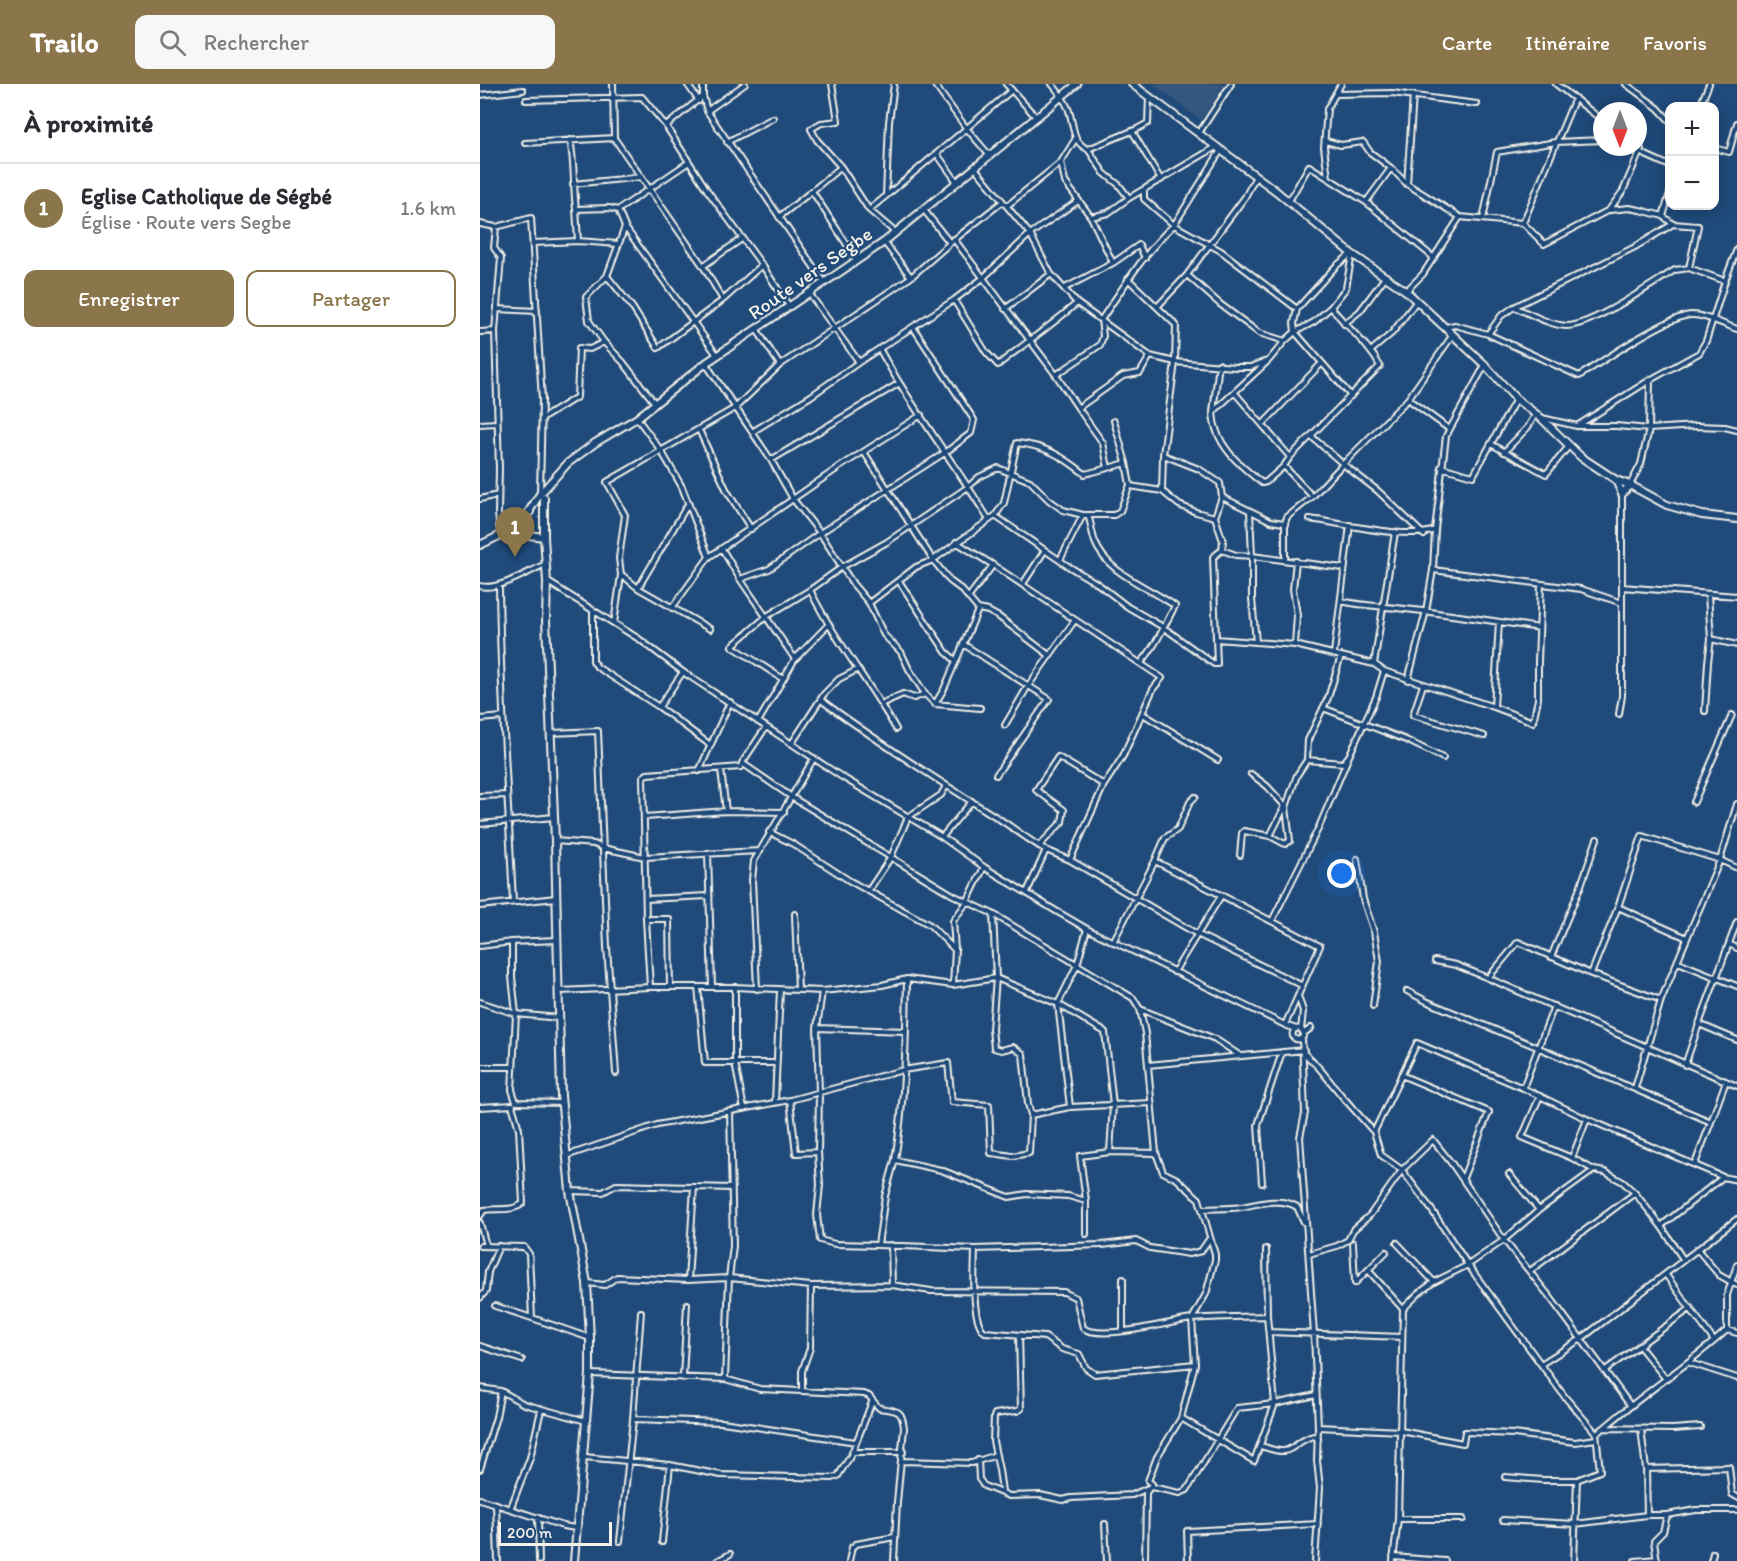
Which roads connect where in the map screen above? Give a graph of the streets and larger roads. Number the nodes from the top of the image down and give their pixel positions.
1 (613, 84) edge
2 (687, 84) edge
3 (702, 84) edge
4 (745, 84) edge
5 (832, 84) edge
6 (894, 84) edge
7 (1006, 84) edge
8 (1052, 84) edge
9 (1077, 84) edge
10 (1132, 84) edge
11 (1231, 84) edge
12 (1341, 84) edge
13 (1556, 84) edge
14 (1626, 84) edge
15 (1709, 84) edge
16 (938, 85) edge
17 (523, 90) dead end
18 (1012, 90) junction
19 (1335, 94) junction
20 (480, 95) edge
21 (1413, 95) junction
22 (703, 96) junction
23 (1062, 96) junction
24 (1149, 97) junction
25 (614, 98) junction
26 (1575, 98) junction
27 (526, 100) dead end
28 (699, 101) junction
29 (1702, 102) edge
30 (1477, 104) dead end
31 (707, 111) junction
32 (1593, 113) edge
33 (1665, 116) edge
34 (773, 118) dead end
35 (1037, 118) junction
36 (1737, 123) edge
37 (666, 126) junction
38 (967, 129) junction
39 (1132, 131) junction
40 (1199, 133) junction
41 (614, 138) junction
42 (1076, 138) junction
43 (570, 140) junction
44 (1593, 140) edge
45 (1325, 141) junction
46 (727, 142) junction
47 (1556, 142) junction
48 (525, 143) dead end
49 (1088, 149) junction
50 (1218, 149) junction
51 (1719, 149) edge
52 (937, 154) junction
53 (990, 156) junction
54 (1638, 156) edge
55 (1646, 156) edge
56 (689, 162) junction
57 (1061, 162) junction
58 (1665, 164) edge
59 (841, 167) junction
60 (975, 168) junction
61 (1391, 168) junction
62 (642, 177) junction
63 (1255, 178) junction
64 (1328, 178) junction
65 (1161, 180) junction
66 (957, 182) junction
67 (1407, 183) junction
68 (573, 184) junction
69 (649, 188) junction
70 (812, 191) junction
71 (1144, 191) junction
72 (886, 196) junction
73 (1129, 198) junction
74 (1078, 201) junction
75 (1289, 201) junction
76 (1002, 202) junction
77 (1366, 202) junction
78 (1008, 205) junction
79 (576, 208) junction
80 (1665, 209) edge
81 (618, 210) junction
82 (870, 210) junction
83 (924, 210) junction
84 (1609, 210) junction
85 (1663, 216) junction
86 (779, 217) junction
87 (1090, 217) junction
88 (1460, 217) junction
89 (1483, 219) junction
90 (1523, 223) junction
91 (480, 224) edge
92 (1673, 224) junction
93 (1174, 225) junction
94 (496, 227) junction
95 (625, 227) junction
96 (895, 232) junction
97 (1030, 234) junction
98 (743, 238) junction
99 (954, 239) junction
100 (578, 241) junction
101 (884, 242) junction
102 (533, 243) junction
103 (950, 243) junction
104 (618, 244) junction
105 (1209, 245) junction
106 (1737, 249) edge
107 (1352, 254) junction
108 (1145, 258) junction
109 (1434, 258) junction
110 (857, 260) junction
111 (1113, 263) junction
112 (762, 265) junction
113 (703, 266) junction
114 (1689, 268) junction
115 (1051, 274) junction
116 (1187, 275) junction
117 (608, 276) junction
118 (1386, 276) junction
119 (911, 277) junction
120 (982, 278) junction
121 (1128, 279) junction
122 (1725, 281) junction
123 (824, 282) junction
124 (1065, 288) junction
125 (1406, 291) junction
126 (809, 293) junction
127 (723, 300) junction
128 (954, 300) junction
129 (1416, 302) junction
130 (1077, 303) junction
131 (789, 306) junction
132 (1157, 307) junction
133 (1332, 307) junction
134 (1514, 307) junction
135 (497, 309) junction
136 (1005, 309) junction
137 (1297, 309) junction
138 (537, 311) junction
139 (1101, 320) junction
140 (1713, 321) junction
141 (693, 323) junction
142 (1344, 324) junction
143 (913, 327) junction
144 (1443, 327) junction
145 (835, 328) junction
146 (1737, 329) edge
147 (757, 330) junction
148 (495, 331) junction
149 (480, 332) edge
150 (1295, 332) junction
151 (1488, 334) junction
152 (1452, 336) junction
153 (1029, 340) junction
154 (1285, 341) junction
155 (604, 342) junction
156 (880, 350) junction
157 (1372, 350) junction
158 (718, 356) junction
159 (1150, 356) junction
160 (1269, 360) junction
161 (859, 362) junction
162 (1175, 362) junction
163 (706, 363) junction
164 (1322, 363) junction
165 (1219, 364) junction
166 (780, 365) junction
167 (1485, 365) junction
168 (1056, 375) junction
169 (1650, 380) junction
170 (898, 384) junction
171 (1235, 393) junction
172 (1351, 396) junction
173 (1408, 399) junction
174 (1516, 399) junction
175 (654, 402) junction
176 (735, 408) junction
177 (1078, 408) junction
178 (1213, 412) junction
179 (921, 415) junction
180 (1538, 416) junction
181 (543, 418) junction
182 (637, 418) junction
183 (1114, 421) dead end
184 (496, 423) junction
185 (480, 424) edge
186 (1263, 424) junction
187 (1577, 426) junction
188 (1449, 429) junction
189 (1649, 429) junction
190 (699, 430) junction
191 (1737, 430) edge
192 (752, 432) junction
193 (1312, 436) junction
194 (1491, 444) junction
195 (1569, 446) junction
196 (662, 452) junction
197 (864, 452) junction
198 (946, 452) junction
199 (1504, 452) junction
200 (1163, 455) junction
201 (1290, 457) junction
202 (771, 460) junction
203 (1126, 463) junction
204 (1343, 464) junction
205 (1284, 466) junction
206 (1441, 467) junction
207 (1108, 468) junction
208 (1010, 473) junction
209 (1616, 480) junction
210 (1630, 485) junction
211 (1130, 486) junction
212 (968, 487) junction
213 (888, 489) junction
214 (1162, 491) junction
215 (1622, 494) junction
216 (498, 495) junction
217 (542, 496) junction
218 (1312, 496) junction
219 (1222, 497) junction
220 (480, 499) edge
221 (794, 499) junction
222 (688, 504) junction
223 (1250, 511) junction
224 (1088, 514) junction
225 (1083, 515) junction
226 (995, 516) junction
227 (1215, 518) junction
228 (1310, 519) dead end
229 (1737, 519) edge
230 (989, 520) junction
231 (1285, 523) junction
232 (1350, 525) junction
233 (911, 526) junction
234 (751, 529) junction
235 (1435, 531) junction
236 (1395, 532) junction
237 (503, 533) junction
238 (820, 533) junction
239 (1424, 534) junction
240 (544, 537) junction
241 (956, 542) junction
242 (480, 545) edge
243 (723, 549) junction
244 (1045, 550) junction
245 (1222, 550) junction
246 (1252, 556) junction
247 (709, 557) junction
248 (933, 560) junction
249 (1060, 560) junction
250 (1285, 560) junction
251 (1296, 561) junction
252 (546, 564) junction
253 (993, 565) junction
254 (843, 567) junction
255 (1343, 568) junction
256 (1433, 570) junction
257 (621, 575) junction
258 (740, 579) junction
259 (899, 581) junction
260 (547, 582) junction
261 (1023, 584) junction
262 (500, 585) junction
263 (1541, 585) junction
264 (480, 586) edge
265 (1622, 587) junction
266 (638, 588) junction
267 (810, 590) junction
268 (1708, 595) junction
269 (1737, 596) edge
270 (968, 598) junction
271 (1341, 602) junction
272 (869, 603) junction
273 (1622, 603) junction
274 (1383, 606) junction
275 (672, 608) junction
276 (978, 609) junction
277 (592, 611) junction
278 (1425, 611) junction
279 (767, 616) junction
280 (1075, 620) junction
281 (1499, 622) junction
282 (614, 623) junction
283 (828, 625) junction
284 (1163, 627) junction
285 (1539, 628) junction
286 (710, 629) dead end
287 (1216, 639) junction
288 (1712, 639) junction
289 (1256, 642) junction
290 (963, 644) junction
291 (1295, 645) junction
292 (1737, 645) edge
293 (1334, 653) junction
294 (1049, 655) junction
295 (1341, 656) junction
296 (795, 659) junction
297 (955, 660) junction
298 (1140, 663) junction
299 (1374, 664) junction
300 (857, 670) junction
301 (1384, 671) junction
302 (683, 672) junction
303 (783, 679) junction
304 (1408, 680) junction
305 (1423, 685) junction
306 (1028, 686) junction
307 (925, 694) junction
308 (821, 700) junction
309 (730, 702) junction
310 (881, 704) junction
311 (935, 704) junction
312 (1494, 706) junction
313 (659, 707) junction
314 (980, 708) dead end
315 (1323, 708) junction
316 (1705, 711) dead end
317 (1143, 714) junction
318 (1619, 714) dead end
319 (1732, 715) dead end
320 (503, 717) junction
321 (480, 719) edge
322 (758, 722) junction
323 (1363, 724) junction
324 (1005, 725) dead end
325 (766, 727) junction
326 (896, 729) dead end
327 (550, 733) junction
328 (1484, 736) dead end
329 (792, 743) junction
330 (710, 744) junction
331 (1349, 756) junction
332 (814, 758) junction
333 (1443, 758) dead end
334 (1218, 760) dead end
335 (1307, 760) junction
336 (742, 763) junction
337 (721, 770) junction
338 (699, 771) junction
339 (1251, 774) dead end
340 (996, 776) dead end
341 (1104, 784) junction
342 (946, 786) junction
343 (507, 795) junction
344 (480, 796) edge
345 (1195, 797) dead end
346 (793, 798) junction
347 (972, 801) junction
348 (1694, 802) dead end
349 (1737, 804) edge
350 (1286, 807) junction
351 (726, 811) junction
352 (784, 812) junction
353 (554, 817) junction
354 (645, 817) junction
355 (908, 817) junction
356 (509, 822) junction
357 (480, 824) edge
358 (769, 832) junction
359 (1270, 836) junction
360 (942, 837) junction
361 (1597, 839) dead end
362 (555, 841) junction
363 (1039, 846) junction
364 (603, 848) junction
365 (1046, 850) junction
366 (759, 851) junction
367 (708, 853) junction
368 (1240, 855) dead end
369 (645, 857) junction
370 (891, 857) junction
371 (1357, 859) dead end
372 (1070, 860) junction
373 (1720, 860) junction
374 (1155, 861) junction
375 (984, 867) junction
376 (1737, 868) edge
377 (869, 890) junction
378 (1027, 892) junction
379 (708, 896) junction
380 (1221, 896) junction
381 (1137, 897) junction
382 (556, 898) junction
383 (646, 898) junction
384 (513, 902) junction
385 (967, 902) junction
386 (480, 906) edge
387 (1618, 907) junction
388 (795, 914) dead end
389 (993, 914) junction
390 (646, 919) junction
391 (1272, 921) junction
392 (1737, 922) edge
393 (1087, 929) junction
394 (1197, 934) junction
395 (1687, 938) junction
396 (558, 940) junction
397 (512, 942) junction
398 (1113, 942) junction
399 (1729, 944) junction
400 (480, 946) edge
401 (1737, 948) edge
402 (955, 950) junction
403 (1551, 957) junction
404 (1436, 962) dead end
405 (1678, 962) junction
406 (1077, 965) junction
407 (1174, 972) junction
408 (1591, 974) junction
409 (996, 978) junction
410 (1488, 978) junction
411 (1716, 978) junction
412 (907, 979) junction
413 (953, 985) junction
414 (1301, 985) junction
415 (1737, 986) edge
416 (650, 987) junction
417 (670, 987) junction
418 (698, 987) junction
419 (712, 987) junction
420 (735, 987) junction
421 (757, 988) junction
422 (611, 989) junction
423 (780, 990) junction
424 (798, 990) junction
425 (559, 991) junction
426 (822, 991) junction
427 (1407, 991) dead end
428 (1298, 995) junction
429 (1661, 1000) junction
430 (480, 1002) edge
431 (1058, 1005) junction
432 (1373, 1006) dead end
433 (1554, 1006) junction
434 (1140, 1009) junction
435 (516, 1014) junction
436 (559, 1017) junction
437 (1699, 1024) junction
438 (1285, 1025) junction
439 (1311, 1028) dead end
440 (817, 1029) junction
441 (906, 1031) junction
442 (1292, 1034) junction
443 (1300, 1034) junction
444 (1737, 1040) edge
445 (1537, 1047) junction
446 (1647, 1047) junction
447 (1304, 1050) junction
448 (1282, 1052) junction
449 (1239, 1055) junction
450 (735, 1063) junction
451 (776, 1063) junction
452 (1148, 1065) junction
453 (1685, 1065) junction
454 (480, 1067) edge
455 (513, 1067) junction
456 (903, 1070) junction
457 (616, 1073) dead end
458 (1401, 1076) junction
459 (1726, 1081) junction
460 (1737, 1086) edge
461 (1523, 1088) junction
462 (1635, 1088) junction
463 (819, 1093) junction
464 (1540, 1096) junction
465 (790, 1100) junction
466 (775, 1101) junction
467 (562, 1103) junction
468 (1151, 1103) junction
469 (514, 1104) junction
470 (1113, 1106) junction
471 (480, 1107) edge
472 (1070, 1107) junction
473 (744, 1108) junction
474 (730, 1111) junction
475 (1031, 1115) junction
476 (1587, 1119) junction
477 (1711, 1122) junction
478 (1374, 1132) junction
479 (818, 1152) junction
480 (1110, 1152) junction
481 (1156, 1153) junction
482 (566, 1156) junction
483 (1572, 1158) junction
484 (895, 1160) junction
485 (1695, 1164) junction
486 (1402, 1170) junction
487 (1594, 1170) junction
488 (1509, 1174) dead end
489 (1723, 1176) junction
490 (1736, 1178) edge
491 (1462, 1179) junction
492 (1262, 1182) dead end
493 (694, 1187) junction
494 (732, 1188) junction
495 (570, 1191) junction
496 (1635, 1193) junction
497 (1086, 1201) junction
498 (1202, 1209) junction
499 (1539, 1210) junction
500 (480, 1216) edge
501 (1737, 1219) edge
502 (480, 1223) edge
503 (1305, 1226) junction
504 (1661, 1226) junction
505 (1086, 1234) dead end
506 (1210, 1237) junction
507 (1504, 1240) junction
508 (1353, 1243) dead end
509 (1397, 1243) dead end
510 (878, 1245) junction
511 (891, 1245) junction
512 (480, 1246) edge
513 (486, 1246) junction
514 (499, 1246) junction
515 (975, 1249) junction
516 (1266, 1249) dead end
517 (1696, 1249) junction
518 (1386, 1252) dead end
519 (1309, 1254) junction
520 (1683, 1259) junction
521 (1468, 1265) junction
522 (1737, 1265) edge
523 (1369, 1271) junction
524 (1530, 1271) junction
525 (1666, 1275) junction
526 (729, 1278) junction
527 (1124, 1279) dead end
528 (688, 1280) junction
529 (1434, 1282) junction
530 (587, 1283) junction
531 (1735, 1284) edge
532 (892, 1285) junction
533 (811, 1286) junction
534 (975, 1292) junction
535 (480, 1298) edge
536 (687, 1304) dead end
537 (495, 1306) dead end
538 (1691, 1308) junction
539 (1403, 1309) junction
540 (641, 1312) dead end
541 (1267, 1316) junction
542 (532, 1318) junction
543 (1192, 1320) junction
544 (1727, 1330) junction
545 (1124, 1331) junction
546 (1269, 1332) junction
547 (1737, 1333) edge
548 (1314, 1334) junction
549 (1019, 1336) junction
550 (1402, 1337) junction
551 (590, 1338) junction
552 (1581, 1339) junction
553 (1714, 1341) junction
554 (480, 1346) edge
555 (1640, 1347) junction
556 (522, 1360) dead end
557 (1689, 1363) junction
558 (1194, 1364) junction
559 (1541, 1364) junction
560 (1604, 1371) junction
561 (590, 1374) junction
562 (637, 1376) junction
563 (682, 1378) junction
564 (1737, 1378) edge
565 (725, 1379) junction
566 (1666, 1379) junction
567 (480, 1388) edge
568 (501, 1391) junction
569 (802, 1391) junction
570 (1317, 1395) junction
571 (873, 1402) junction
572 (1275, 1404) junction
573 (1630, 1405) junction
574 (541, 1410) junction
575 (1181, 1418) junction
576 (633, 1419) junction
577 (586, 1422) junction
578 (1318, 1427) junction
579 (1700, 1427) dead end
580 (1604, 1428) junction
581 (1641, 1429) junction
582 (1401, 1431) junction
583 (1596, 1433) junction
584 (1217, 1439) junction
585 (1318, 1439) junction
586 (1596, 1439) junction
587 (856, 1442) junction
588 (1261, 1446) junction
589 (903, 1452) junction
590 (852, 1453) junction
591 (996, 1455) junction
592 (584, 1457) junction
593 (628, 1460) junction
594 (978, 1460) junction
595 (902, 1461) junction
596 (670, 1465) junction
597 (480, 1466) edge
598 (1646, 1469) junction
599 (1504, 1477) dead end
600 (1577, 1480) junction
601 (1152, 1484) junction
602 (1002, 1492) junction
603 (1737, 1497) edge
604 (480, 1498) edge
605 (496, 1504) junction
606 (511, 1508) junction
607 (1737, 1510) edge
608 (1647, 1515) junction
609 (1667, 1515) junction
610 (538, 1517) junction
611 (1398, 1519) junction
612 (1463, 1519) dead end
613 (1503, 1520) dead end
614 (1105, 1524) dead end
615 (1318, 1524) junction
616 (1575, 1524) junction
617 (576, 1528) junction
618 (895, 1537) junction
619 (620, 1541) dead end
620 (662, 1542) dead end
621 (1713, 1553) dead end
622 (729, 1554) dead end
623 (1393, 1559) edge
624 (1657, 1560) edge
625 (498, 1561) edge
626 (539, 1561) edge
627 (574, 1561) edge
628 (717, 1561) edge
629 (849, 1561) edge
630 (894, 1561) edge
631 (1107, 1561) edge
632 (1145, 1561) edge
633 (1188, 1561) edge
634 (1315, 1561) edge
635 (1445, 1561) edge
636 (1574, 1561) edge
637 (1635, 1561) edge
638 (1711, 1561) edge

1 - 25 street
2 - 28 street
3 - 22 street
4 - 31 street
5 - 59 street
6 - 72 street
7 - 18 street
8 - 23 street
9 - 23 street, Route vers Segbe
10 - 24 street
11 - 40 street
12 - 19 street
13 - 26 street
14 - 33 street
15 - 29 street
16 - 38 street
17 - 20 street
18 - 35 street
18 - 38 street
19 - 21 street
19 - 45 street
21 - 30 street
21 - 67 street
22 - 28 street
22 - 31 street
23 - 35 street, Route vers Segbe
23 - 42 street
24 - 39 street
24 - 40 street
25 - 27 street
25 - 37 street
25 - 41 street
26 - 32 street
26 - 47 street
28 - 37 street
31 - 46 street
34 - 46 street
35 - 53 street, Route vers Segbe
36 - 51 street
37 - 56 street
38 - 52 street
38 - 53 street
39 - 49 street
39 - 65 street
40 - 50 street
41 - 43 street
41 - 62 street
42 - 49 street
42 - 57 street
43 - 48 street
43 - 68 street
44 - 47 street
45 - 61 street
45 - 64 street
46 - 86 street
47 - 89 street
47 - 90 street
49 - 73 street
50 - 63 street
50 - 65 street
50 - 93 street
52 - 66 street
52 - 72 street
53 - 60 street, Route vers Segbe
54 - 84 street
55 - 58 street
56 - 69 street
56 - 98 street
57 - 74 street
57 - 78 street
59 - 70 street
59 - 82 street
60 - 66 street, Route vers Segbe
60 - 76 street
61 - 67 street
61 - 77 street
62 - 68 street
62 - 69 street
63 - 75 street
63 - 105 street
64 - 75 street
64 - 77 street
65 - 71 street
66 - 83 street, Route vers Segbe
67 - 88 street
68 - 79 street
69 - 81 street
69 - 113 street
70 - 86 street
70 - 110 street
71 - 73 street
71 - 93 street
72 - 82 street
73 - 87 street
74 - 87 street
74 - 97 street
75 - 107 street
76 - 78 street
76 - 99 street
77 - 109 street
78 - 97 street
79 - 81 street
79 - 100 street
80 - 85 street
81 - 95 street
82 - 96 street
83 - 96 street, Route vers Segbe
83 - 103 street
84 - 85 street
84 - 90 street
85 - 92 street
86 - 123 street
87 - 111 street
88 - 89 street
88 - 109 street
89 - 90 street
91 - 94 street
92 - 114 street
92 - 134 street
93 - 105 street
93 - 108 street
94 - 102 street
94 - 135 street
95 - 104 street
95 - 141 street
96 - 101 street, Route vers Segbe
97 - 115 street
97 - 120 street
98 - 112 street
98 - 113 street
99 - 103 street
99 - 120 street
100 - 102 street
100 - 104 street
101 - 110 street, Route vers Segbe
101 - 119 street
102 - 138 street
103 - 119 street
104 - 117 street
105 - 116 street
105 - 137 street
106 - 122 street
107 - 118 street
107 - 133 street
107 - 137 street
108 - 111 street
108 - 121 street
109 - 125 street
110 - 123 street, Route vers Segbe
111 - 124 street
112 - 127 street
112 - 131 street
113 - 127 street
114 - 122 street
114 - 134 street
115 - 124 street
115 - 136 street
116 - 132 street
116 - 154 street
117 - 141 street
117 - 155 street
118 - 125 street
118 - 142 street
119 - 145 street
120 - 128 street
120 - 136 street
121 - 132 street
121 - 139 street
122 - 140 street
123 - 126 street, Route vers Segbe
124 - 130 street
125 - 129 street
126 - 131 street, Route vers Segbe
126 - 145 street
127 - 141 street
128 - 143 street
128 - 153 street
129 - 144 street
129 - 157 street
130 - 139 street
130 - 153 street
131 - 147 street, Route vers Segbe
132 - 162 street
133 - 142 street
133 - 150 street
134 - 151 street
135 - 138 street
135 - 148 street
136 - 153 street
137 - 150 street
138 - 181 street
139 - 159 street
139 - 168 street
140 - 146 street
140 - 151 street
140 - 169 street
141 - 158 street
142 - 157 street
143 - 156 street
143 - 198 street
144 - 151 street
144 - 152 street
145 - 161 street
145 - 166 street
147 - 158 street, Route vers Segbe
147 - 166 street
148 - 149 street
148 - 184 street
150 - 154 street
150 - 164 street
152 - 167 street
152 - 173 street
153 - 168 street
154 - 160 street
155 - 175 street
155 - 181 street
156 - 161 street
156 - 170 street
157 - 172 street
158 - 163 street, Route vers Segbe
159 - 162 street
159 - 177 street
160 - 165 street
160 - 171 street
161 - 192 street
162 - 165 street
162 - 200 street
163 - 175 street, Route vers Segbe
163 - 176 street
164 - 172 street
164 - 186 street
165 - 178 street
166 - 176 street
167 - 174 street
167 - 188 street
168 - 177 street
169 - 187 street
169 - 189 street
170 - 179 street
170 - 202 street
171 - 178 street
171 - 186 street
172 - 193 street
173 - 188 street
173 - 204 street
174 - 180 street
174 - 194 street
175 - 182 street, Route vers Segbe
176 - 190 street
176 - 192 street
177 - 207 street
178 - 205 street
179 - 197 street
179 - 198 street
180 - 187 street
180 - 195 street
180 - 199 street
181 - 217 street
182 - 196 street
182 - 217 street, Route vers Segbe
183 - 203 street
184 - 185 street
184 - 216 street
186 - 201 street
187 - 189 street
188 - 206 street
189 - 191 street
189 - 210 street
190 - 196 street
190 - 234 street
192 - 202 street
193 - 201 street
193 - 204 street
194 - 199 street
194 - 206 street
195 - 199 street
195 - 209 street
196 - 222 street
196 - 257 street
197 - 213 street
197 - 221 street
198 - 212 street
198 - 213 street
200 - 214 street
200 - 219 street
201 - 205 street
202 - 221 street
203 - 207 street
203 - 211 street
204 - 218 street
204 - 239 street
205 - 218 street
206 - 235 street
207 - 208 street
208 - 212 street
208 - 225 street
208 - 226 street
209 - 210 street
209 - 215 street
210 - 215 street
210 - 229 street
211 - 214 street
211 - 224 street
212 - 230 street
212 - 233 street
213 - 233 street
213 - 238 street
214 - 227 street
215 - 265 street
216 - 220 street
216 - 237 street
217 - 237 street, Route vers Segbe
217 - 240 street
218 - 231 street
219 - 223 street
219 - 227 street
221 - 234 street
221 - 238 street
222 - 247 street
222 - 266 street
223 - 231 street
223 - 246 street
224 - 225 street
224 - 284 street
225 - 249 street
226 - 230 street
226 - 244 street
227 - 245 street
228 - 232 street
230 - 241 street
231 - 250 street
232 - 236 street
232 - 255 street
233 - 248 street
233 - 254 street
234 - 243 street
235 - 239 street
235 - 256 street
236 - 239 street
236 - 274 street
237 - 240 street
237 - 242 street, Route vers Segbe
238 - 254 street
238 - 258 street
240 - 252 street
241 - 248 street
241 - 253 street
243 - 247 street
243 - 258 street
244 - 249 street
244 - 261 street
245 - 246 street
245 - 287 street
246 - 250 street
246 - 289 street
247 - 275 street
248 - 259 street
248 - 270 street
249 - 284 street
250 - 251 street
251 - 255 street
251 - 291 street
252 - 260 street
252 - 262 street
253 - 261 street
253 - 270 street
254 - 267 street
254 - 272 street
255 - 271 street
256 - 263 street
256 - 278 street
257 - 266 street
257 - 282 street
258 - 279 street
259 - 272 street
259 - 297 street
260 - 277 street
260 - 327 street
261 - 280 street
262 - 264 street
262 - 320 street
263 - 273 street
263 - 285 street
265 - 268 street
265 - 273 street
266 - 275 street
267 - 279 street
267 - 283 street
268 - 269 street
268 - 288 street
270 - 276 street
271 - 274 street
271 - 293 street
272 - 307 street
273 - 318 street
274 - 278 street
274 - 299 street
275 - 286 street
276 - 290 street
276 - 294 street
277 - 282 street
277 - 313 street
278 - 281 street
278 - 304 street
279 - 296 street
279 - 303 street
280 - 294 street
280 - 298 street
281 - 285 street
281 - 312 street
282 - 302 street
283 - 296 street
283 - 300 street
284 - 287 street
284 - 298 street
285 - 312 street
287 - 289 street
288 - 292 street
288 - 316 street
289 - 291 street
290 - 297 street
290 - 306 street
291 - 293 street
293 - 295 street
294 - 306 street
295 - 299 street
295 - 315 street
296 - 303 street
297 - 311 street
298 - 317 street
299 - 301 street
300 - 308 street
300 - 310 street
301 - 304 street
301 - 323 street
302 - 309 street
302 - 313 street
303 - 322 street
304 - 305 street
305 - 312 street
305 - 328 street
306 - 324 street
306 - 340 street
307 - 310 street
307 - 311 street
308 - 329 street
308 - 342 street
309 - 322 street
309 - 330 street
310 - 326 street
311 - 314 street
313 - 330 street
315 - 323 street
315 - 335 street
317 - 334 street
317 - 341 street
319 - 348 street
320 - 321 street
320 - 343 street
322 - 325 street
323 - 331 street
323 - 333 street
325 - 329 street
325 - 336 street
327 - 353 street
327 - 364 street
329 - 332 street
330 - 338 street
331 - 335 street
331 - 391 street
332 - 346 street
332 - 355 street
335 - 350 street
336 - 337 street
336 - 346 street
337 - 338 street
337 - 351 street
338 - 354 street
339 - 350 street
341 - 363 street
341 - 372 street
342 - 347 street
342 - 355 street
343 - 344 street
343 - 356 street
345 - 374 street
346 - 352 street
346 - 370 street
347 - 360 street
347 - 363 street
349 - 373 street
350 - 359 street
350 - 359 street
351 - 352 street
351 - 354 street
352 - 358 street
353 - 356 street
353 - 362 street
354 - 369 street
355 - 360 street
355 - 370 street
356 - 357 street
356 - 384 street
358 - 366 street
358 - 377 street
359 - 368 street
360 - 375 street
361 - 403 street
362 - 364 street
362 - 382 street
363 - 365 street
364 - 369 street
364 - 422 street
365 - 372 street
365 - 378 street
366 - 367 street
366 - 421 street
367 - 369 street
367 - 379 street
369 - 383 street
370 - 377 street
370 - 385 street
371 - 432 street
372 - 381 street
373 - 376 street
373 - 387 street
373 - 395 street
374 - 380 street
374 - 381 street
375 - 378 street
375 - 385 street
377 - 402 street
378 - 393 street
379 - 383 street
379 - 419 street
380 - 391 street
380 - 394 street
381 - 394 street
381 - 398 street
382 - 384 street
382 - 396 street
383 - 390 street
384 - 386 street
385 - 389 street
385 - 402 street
387 - 395 street
387 - 408 street
388 - 424 street
389 - 406 street
389 - 409 street
390 - 416 street
390 - 417 street
391 - 414 street
392 - 399 street
393 - 398 street
393 - 406 street
394 - 407 street
394 - 414 street
395 - 405 street
396 - 397 street
396 - 425 street
397 - 400 street
397 - 435 street
398 - 407 street
399 - 401 street
399 - 411 street
402 - 413 street
403 - 408 street
403 - 410 street
404 - 410 street
405 - 411 street
405 - 429 street
406 - 431 street
406 - 434 street
407 - 438 street
408 - 429 street
409 - 413 street
409 - 431 street
409 - 475 street
410 - 433 street
411 - 415 street
411 - 437 street
412 - 413 street
412 - 426 street
412 - 441 street
414 - 428 street
416 - 417 street
416 - 422 street
417 - 418 street
418 - 419 street
418 - 450 street
419 - 420 street
420 - 421 street
420 - 450 street
421 - 423 street
422 - 425 street
422 - 457 street
423 - 424 street
423 - 451 street
424 - 426 street
425 - 436 street
426 - 440 street
427 - 445 street
428 - 438 street
428 - 443 street
429 - 446 street
430 - 435 street
431 - 470 street
431 - 472 street
433 - 445 street
433 - 446 street
434 - 449 street
434 - 452 street
435 - 436 street
435 - 455 street
436 - 467 street
437 - 444 street
437 - 453 street
438 - 442 street
438 - 443 street
439 - 443 street
440 - 441 street
440 - 463 street
441 - 456 street
442 - 443 street
442 - 443 street
443 - 447 street
445 - 461 street
445 - 462 street
446 - 453 street
446 - 462 street
447 - 448 street
447 - 478 street
447 - 503 street
448 - 449 street
448 - 492 street
449 - 452 street
450 - 451 street
450 - 473 street
451 - 466 street
452 - 468 street
453 - 459 street
454 - 455 street
455 - 469 street
456 - 463 street
456 - 475 street
456 - 484 street
458 - 461 street
458 - 478 street
458 - 491 street
459 - 460 street
459 - 477 street
461 - 464 street
462 - 477 street
463 - 465 street
463 - 479 street
464 - 476 street
464 - 483 street
465 - 466 street
465 - 479 street
466 - 473 street
467 - 469 street
467 - 482 street
468 - 470 street
468 - 481 street
469 - 471 street
469 - 500 street
470 - 472 street
470 - 480 street
472 - 475 street
473 - 474 street
474 - 482 street
474 - 494 street
476 - 483 street
476 - 485 street
477 - 485 street
478 - 486 street
479 - 510 street
480 - 481 street
480 - 497 street
481 - 498 street
482 - 495 street
483 - 487 street
484 - 497 street
484 - 510 street
485 - 489 street
486 - 491 street
486 - 519 street
486 - 521 street
487 - 496 street
487 - 499 street
488 - 499 street
489 - 490 street
489 - 504 street
491 - 507 street
493 - 494 street
493 - 495 street
493 - 528 street
494 - 526 street
495 - 530 street
496 - 504 street
496 - 524 street
497 - 505 street
498 - 503 street
498 - 506 street
499 - 507 street
501 - 517 street
502 - 513 street
503 - 519 street
504 - 520 street
506 - 515 street
506 - 543 street
507 - 521 street
507 - 524 street
508 - 523 street
509 - 529 street
510 - 511 street
511 - 515 street
511 - 532 street
512 - 513 street
513 - 514 street
514 - 535 street
514 - 542 street
515 - 534 street
516 - 541 street
517 - 520 street
517 - 531 street
518 - 523 street
519 - 548 street
520 - 525 street
521 - 529 street
521 - 559 street
522 - 531 street
523 - 539 street
524 - 552 street
525 - 538 street
525 - 552 street
526 - 528 street
526 - 533 street
526 - 565 street
527 - 545 street
528 - 530 street
529 - 539 street
530 - 551 street
531 - 544 street
532 - 533 street
532 - 534 street
533 - 569 street
534 - 545 street
534 - 549 street
536 - 563 street
537 - 542 street
538 - 553 street
538 - 555 street
539 - 550 street
540 - 562 street
541 - 543 street
541 - 546 street
542 - 551 street
543 - 545 street
543 - 558 street
544 - 547 street
544 - 553 street
546 - 548 street
546 - 572 street
548 - 550 street
548 - 570 street
549 - 558 street
549 - 591 street
550 - 582 street
551 - 561 street
552 - 559 street
552 - 560 street
553 - 557 street
554 - 556 street
555 - 560 street
555 - 566 street
557 - 564 street
557 - 566 street
558 - 575 street
559 - 583 street
560 - 573 street
561 - 562 street
561 - 577 street
562 - 563 street
562 - 576 street
563 - 565 street
565 - 569 street
566 - 573 street
567 - 568 street
568 - 574 street
568 - 597 street
569 - 571 street
570 - 572 street
570 - 578 street
571 - 587 street
571 - 589 street
572 - 584 street
572 - 588 street
573 - 580 street
574 - 577 street
574 - 606 street
575 - 584 street
575 - 601 street
576 - 587 street
576 - 593 street
577 - 592 street
578 - 582 street
578 - 585 street
579 - 581 street
580 - 581 street
580 - 583 street
581 - 598 street
582 - 586 street
582 - 611 street
583 - 586 street
584 - 588 street
584 - 601 street
585 - 588 street
585 - 615 street
586 - 600 street
587 - 590 street
589 - 590 street
589 - 595 street
590 - 596 street
591 - 594 street
591 - 602 street
592 - 593 street
592 - 617 street
593 - 596 street
593 - 619 street
594 - 595 street
594 - 602 street
595 - 618 street
596 - 620 street
598 - 603 street
598 - 608 street
599 - 600 street
600 - 616 street
601 - 602 street
601 - 632 street
604 - 605 street
605 - 606 street
605 - 625 street
606 - 610 street
607 - 609 street
608 - 609 street
608 - 616 street
609 - 624 street
610 - 617 street
610 - 626 street
611 - 612 street
611 - 623 street
613 - 616 street
614 - 631 street
615 - 633 street
615 - 634 street
616 - 636 street
617 - 627 street
618 - 629 street
618 - 630 street
621 - 638 street
622 - 628 street
623 - 635 street
624 - 637 street

